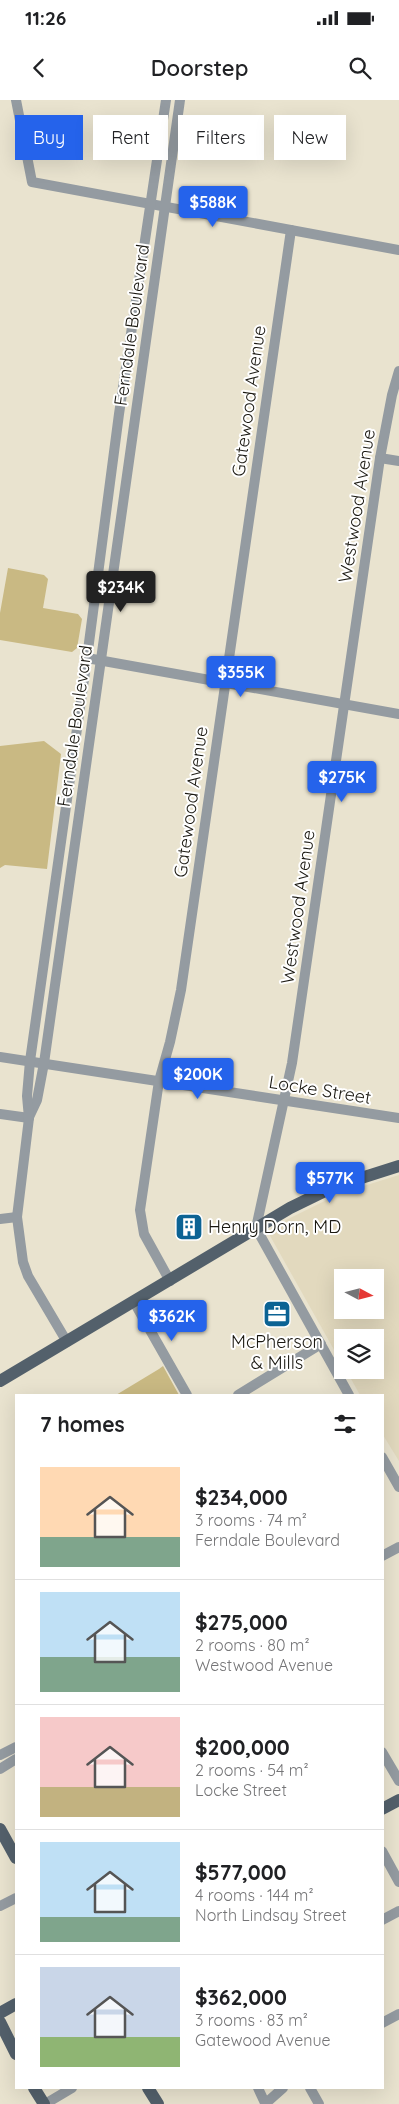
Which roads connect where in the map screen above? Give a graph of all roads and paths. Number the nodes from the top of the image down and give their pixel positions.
1 (16, 100) edge
2 (166, 100) edge
3 (180, 100) edge
4 (151, 204) junction
5 (166, 206) junction
6 (291, 230) junction
7 (399, 250) edge
8 (399, 371) edge
9 (380, 458) junction
10 (399, 461) edge
11 (87, 658) junction
12 (102, 660) junction
13 (225, 682) junction
14 (344, 704) junction
15 (399, 714) edge
16 (0, 1057) edge
17 (30, 1061) junction
18 (44, 1063) junction
19 (159, 1081) junction
20 (284, 1101) junction
21 (0, 1114) edge
22 (29, 1118) junction
23 (399, 1118) edge
24 (399, 1166) edge
25 (17, 1217) junction
26 (0, 1218) edge
27 (256, 1228) junction
28 (170, 1281) junction
29 (134, 1302) junction
30 (67, 1342) junction
31 (321, 1344) junction
32 (0, 1381) edge
33 (186, 1394) edge
34 (240, 1394) edge
35 (348, 1394) edge
36 (384, 1461) edge
37 (399, 1487) edge
38 (399, 1547) edge
39 (384, 1555) edge
40 (15, 1748) edge
41 (0, 1755) edge
42 (384, 1755) edge
43 (15, 1760) edge
44 (0, 1768) edge
45 (399, 1781) edge
46 (399, 1800) edge
47 (384, 1808) edge
48 (0, 1829) edge
49 (384, 1855) edge
50 (15, 1856) edge
51 (399, 1882) edge
52 (15, 1898) edge
53 (0, 1906) edge
54 (399, 1911) edge
55 (384, 1919) edge
56 (15, 2005) edge
57 (0, 2013) edge
58 (399, 2014) edge
59 (0, 2022) edge
60 (384, 2022) edge
61 (15, 2052) edge
62 (35, 2089) edge
63 (70, 2089) edge
64 (149, 2089) edge
65 (258, 2089) edge
66 (282, 2089) edge
67 (311, 2089) edge
68 (44, 2104) edge
69 (158, 2104) edge
70 (265, 2104) edge
71 (319, 2104) edge

1 - 4 street
2 - 4 street, Ferndale Boulevard
3 - 5 street, Ferndale Boulevard
4 - 5 street
4 - 11 street, Ferndale Boulevard
5 - 6 street
5 - 12 street, Ferndale Boulevard
6 - 7 street
6 - 13 street, Gatewood Avenue
8 - 9 street, Westwood Avenue
9 - 10 street
9 - 14 street, Westwood Avenue
11 - 12 street
11 - 17 street, Ferndale Boulevard
12 - 13 street
12 - 18 street, Ferndale Boulevard
13 - 14 street
13 - 19 street, Gatewood Avenue
14 - 15 street
14 - 20 street, Westwood Avenue
16 - 17 street, Locke Street
17 - 18 street, Locke Street
17 - 22 street, Ferndale Boulevard
18 - 19 street, Locke Street
18 - 22 street, Ferndale Boulevard
19 - 20 street, Locke Street
19 - 28 street, Gatewood Avenue
20 - 23 street, Locke Street
20 - 27 street, Westwood Avenue
21 - 22 street
22 - 25 street, Ferndale Boulevard
24 - 27 main road
25 - 26 street
25 - 30 street, Ferndale Boulevard
27 - 28 main road
27 - 31 street
28 - 29 main road
29 - 30 main road
29 - 33 street
30 - 32 main road
31 - 34 street
31 - 35 street
36 - 37 street
38 - 39 street
40 - 41 street
42 - 45 street
43 - 44 street
46 - 47 main road
48 - 50 main road
49 - 51 street
52 - 53 street
54 - 55 street
56 - 57 main road
58 - 60 street
59 - 61 main road
62 - 68 main road
63 - 68 street
64 - 69 main road
65 - 70 street
66 - 70 street
67 - 71 street

